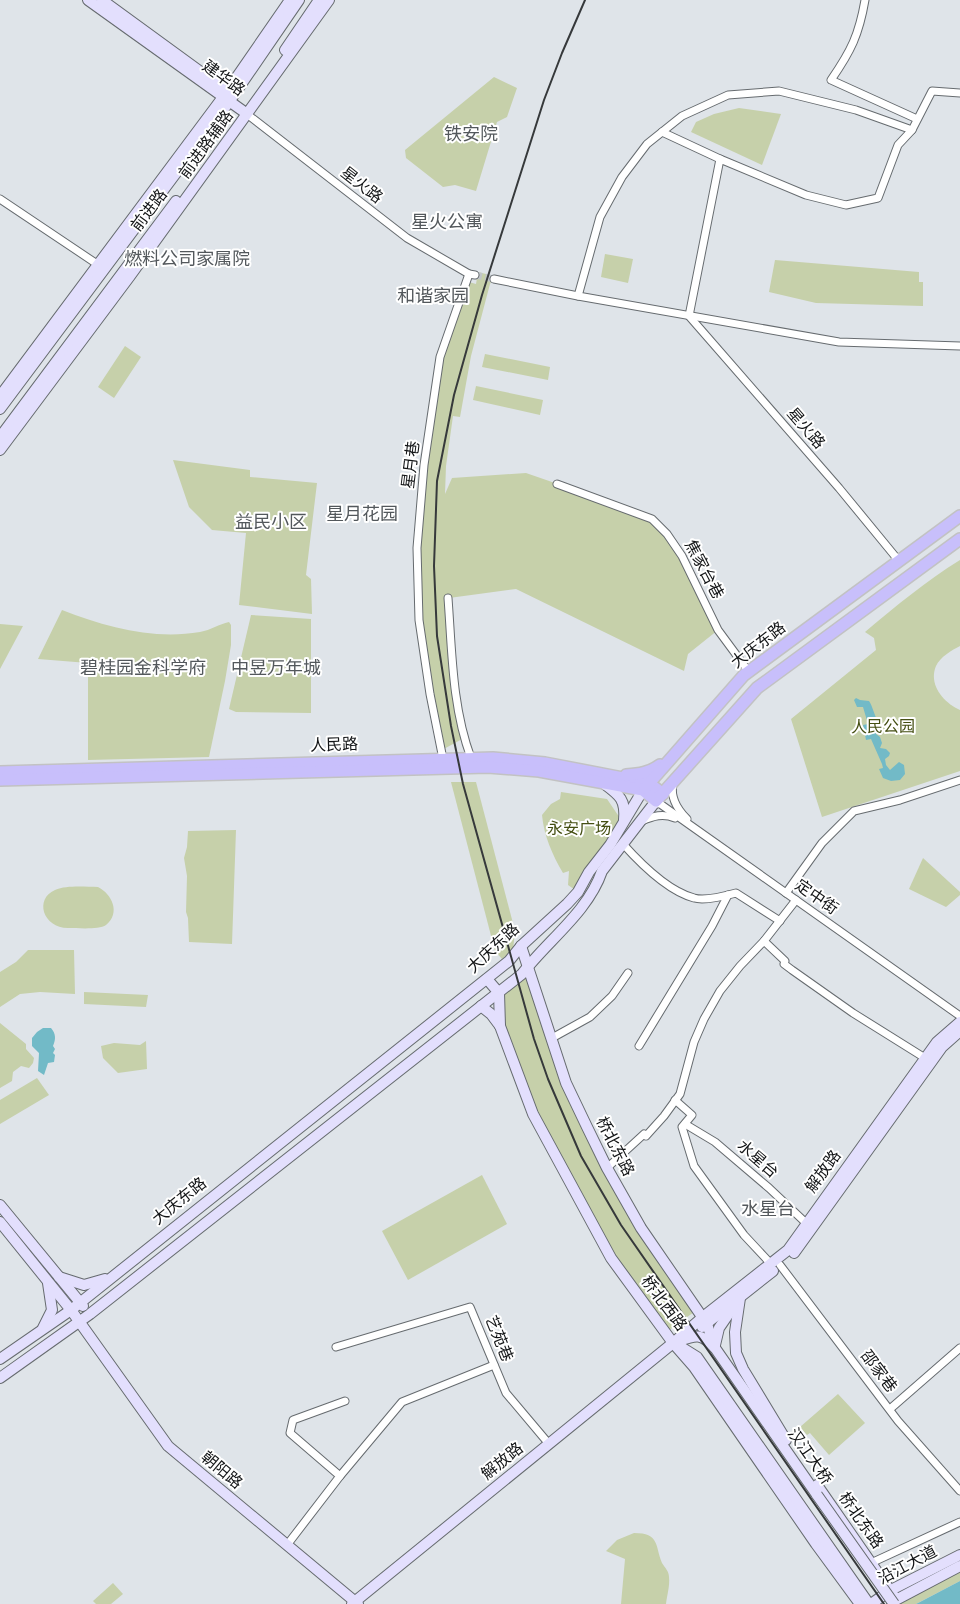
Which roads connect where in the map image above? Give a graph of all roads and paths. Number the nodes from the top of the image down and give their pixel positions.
1 (88, 0) edge
2 (102, 0) edge
3 (290, 0) edge
4 (299, 0) edge
5 (320, 0) edge
6 (329, 0) edge
7 (865, 0) edge
8 (251, 70) junction
9 (234, 82) junction
10 (209, 83) junction
11 (960, 93) edge
12 (228, 96) junction
13 (213, 110) junction
14 (245, 113) junction
15 (917, 119) junction
16 (209, 128) junction
17 (912, 130) junction
18 (662, 132) junction
19 (720, 158) junction
20 (0, 199) edge
21 (102, 266) junction
22 (472, 274) joint
23 (494, 279) tunnel mouth
24 (578, 296) junction
25 (689, 316) junction
26 (960, 346) edge
27 (0, 396) edge
28 (0, 409) edge
29 (0, 437) edge
30 (0, 450) edge
31 (557, 484) dead end
32 (960, 516) edge
33 (960, 539) edge
34 (899, 561) junction
35 (448, 598) dead end
36 (749, 672) junction
37 (673, 755) junction
38 (471, 758) junction
39 (443, 759) junction
40 (0, 772) edge
41 (604, 779) junction
42 (0, 780) edge
43 (960, 780) edge
44 (673, 783) junction
45 (646, 786) junction
46 (660, 798) junction
47 (640, 822) junction
48 (624, 824) junction
49 (697, 830) junction
50 (623, 844) junction
51 (786, 893) junction
52 (728, 895) junction
53 (796, 900) junction
54 (780, 921) junction
55 (764, 940) junction
56 (521, 946) junction
57 (528, 967) junction
58 (628, 973) dead end
59 (487, 979) junction
60 (499, 992) junction
61 (481, 1006) junction
62 (960, 1016) edge
63 (960, 1022) edge
64 (500, 1026) junction
65 (960, 1031) edge
66 (552, 1038) junction
67 (640, 1046) dead end
68 (925, 1058) junction
69 (675, 1100) junction
70 (684, 1124) junction
71 (607, 1168) junction
72 (0, 1205) edge
73 (0, 1222) edge
74 (806, 1223) junction
75 (776, 1264) junction
76 (59, 1277) junction
77 (111, 1278) junction
78 (48, 1282) junction
79 (740, 1298) junction
80 (80, 1302) junction
81 (71, 1310) junction
82 (90, 1314) junction
83 (705, 1320) junction
84 (79, 1322) junction
85 (42, 1330) junction
86 (90, 1337) junction
87 (673, 1343) junction
88 (336, 1347) dead end
89 (715, 1348) junction
90 (960, 1348) edge
91 (0, 1359) edge
92 (494, 1364) junction
93 (0, 1378) edge
94 (345, 1401) dead end
95 (890, 1410) junction
96 (549, 1444) junction
97 (340, 1476) junction
98 (960, 1491) edge
99 (960, 1522) edge
100 (287, 1545) junction
101 (960, 1555) edge
102 (871, 1562) junction
103 (960, 1566) edge
104 (892, 1599) edge
105 (355, 1603) edge
106 (860, 1604) edge
107 (870, 1604) edge

1 - 10 main road, 建华路
2 - 10 main road, 建华路
3 - 9 main road, 前进路辅路
4 - 8 main road, 前进路
5 - 14 main road, 前进路
6 - 14 main road, 前进路辅路
7 - 15 street
8 - 9 main road
8 - 12 main road, 前进路
9 - 10 main road
9 - 12 main road, 前进路辅路
10 - 12 main road, 建华路
10 - 13 main road
11 - 15 street
12 - 13 main road, 前进路辅路
12 - 14 main road, 建华路
12 - 16 main road, 前进路
13 - 16 main road
13 - 21 main road, 前进路辅路
14 - 22 street, 星火路
14 - 29 main road, 前进路
14 - 30 main road, 前进路辅路
15 - 17 street
16 - 21 main road, 前进路
17 - 18 street
17 - 19 street
18 - 19 street
18 - 24 street
19 - 25 street
20 - 21 street
21 - 27 main road, 前进路辅路
21 - 28 main road, 前进路
22 - 39 street, 星月巷
23 - 24 street
24 - 25 street
25 - 26 street
25 - 34 street, 星火路
31 - 36 street, 焦家台巷
32 - 34 main road, 大庆东路
33 - 44 main road, 大庆东路
34 - 36 main road, 大庆东路
35 - 38 street
36 - 37 main road, 大庆东路
37 - 41 main road
37 - 45 main road, 大庆东路
38 - 39 main road, 人民路
38 - 41 main road, 人民路
39 - 40 main road, 人民路
41 - 42 main road, 人民路
41 - 45 main road, 人民路
41 - 48 main road
43 - 51 street
44 - 46 main road, 大庆东路
44 - 49 street
45 - 46 main road, 人民路
45 - 48 main road, 大庆东路
46 - 47 main road, 大庆东路
46 - 49 street, 定中街
47 - 49 street
47 - 50 main road, 大庆东路
48 - 56 main road, 大庆东路
49 - 51 street, 定中街
50 - 52 street
50 - 57 main road, 大庆东路
51 - 53 street, 定中街
52 - 54 street
52 - 67 street
53 - 54 street
53 - 62 street, 定中街
54 - 55 street
55 - 68 street
55 - 69 street
56 - 57 main road, 桥北东路
56 - 59 main road, 大庆东路
57 - 60 main road, 大庆东路
57 - 66 main road, 桥北东路
58 - 66 street
59 - 60 main road
59 - 77 main road, 大庆东路
60 - 61 main road, 大庆东路
60 - 64 main road, 桥北西路
61 - 64 main road
61 - 82 main road, 大庆东路
63 - 68 main road, 解放路
64 - 87 main road, 桥北西路
65 - 75 main road, 解放路
66 - 71 main road, 桥北东路
68 - 74 main road, 解放路
69 - 70 street, 邵家巷
69 - 71 street
70 - 74 street, 水星台
70 - 75 street, 邵家巷
71 - 83 main road, 桥北东路
72 - 76 main road
73 - 78 main road, 朝阳路
74 - 75 main road, 解放路
75 - 79 main road, 解放路
75 - 83 main road, 解放路
75 - 95 street, 邵家巷
76 - 77 main road
76 - 80 main road
77 - 80 main road, 大庆东路
78 - 81 main road, 朝阳路
78 - 85 main road
79 - 83 main road, 解放路
79 - 89 main road
79 - 102 main road, 桥北东路
80 - 81 main road, 大庆东路
80 - 82 main road
81 - 84 main road, 朝阳路
81 - 85 main road, 大庆东路
82 - 84 main road, 大庆东路
82 - 86 main road
83 - 87 main road, 解放路
83 - 89 main road, 汉江大桥
84 - 86 main road, 朝阳路
84 - 93 main road, 大庆东路
85 - 91 main road, 大庆东路
86 - 100 main road, 朝阳路
87 - 89 main road
87 - 96 main road, 解放路
87 - 106 main road, 桥北西路
87 - 107 main road
88 - 92 street, 艺苑巷
89 - 104 main road, 汉江大桥, bridge
90 - 95 street
92 - 96 street, 艺苑巷
92 - 97 street
94 - 97 street
95 - 98 street, 邵家巷
96 - 105 main road, 解放路
97 - 100 street
99 - 102 street
100 - 105 main road, 朝阳路
101 - 104 main road, 沿江大道
102 - 104 main road, 桥北东路
103 - 104 main road, 沿江大道
104 - 107 main road, 沿江大道

